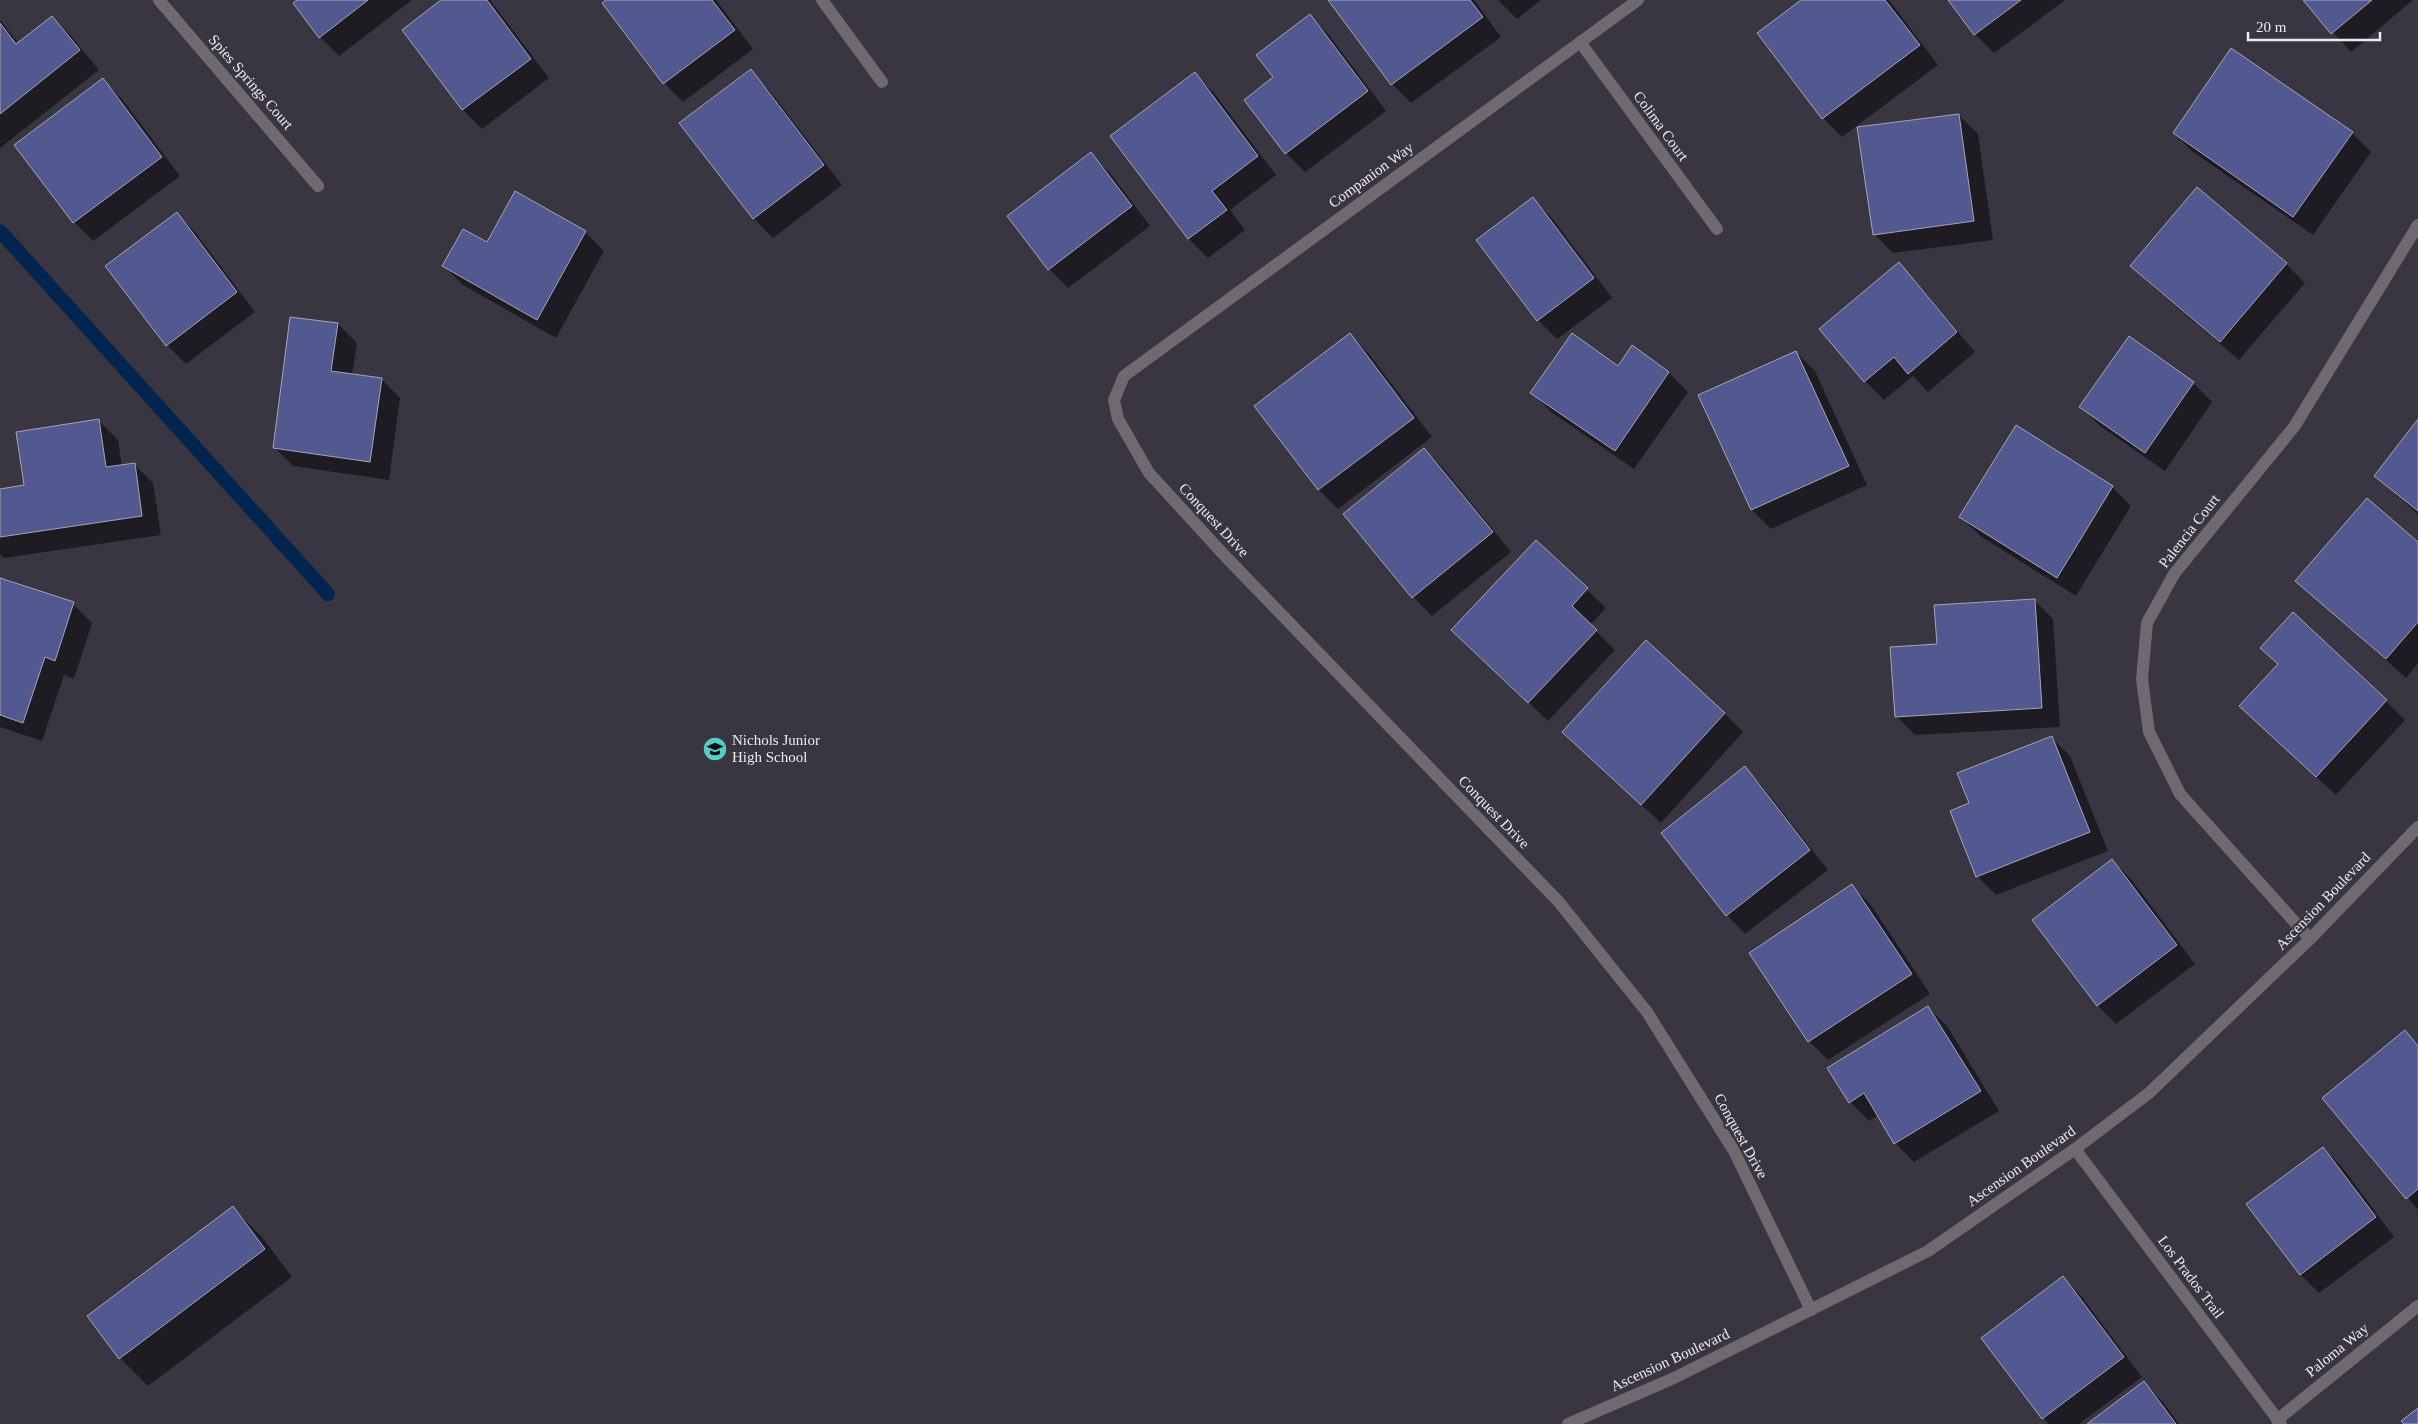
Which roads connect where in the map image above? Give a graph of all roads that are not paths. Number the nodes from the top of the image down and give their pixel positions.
1 (159, 0) edge
2 (822, 0) edge
3 (1638, 0) edge
4 (1580, 42) junction
5 (882, 82) dead end
6 (318, 186) dead end
7 (2418, 225) edge
8 (1716, 229) dead end
9 (1124, 376) joint
10 (2418, 826) edge
11 (2310, 939) junction
12 (2075, 1149) junction
13 (2418, 1306) edge
14 (1810, 1310) junction
15 (2279, 1422) edge
16 (1568, 1424) edge

1 - 6 street, Spies Springs Court
2 - 5 street
3 - 4 street, Companion Way
4 - 8 street, Colima Court
4 - 9 street, Companion Way
7 - 11 street, Palencia Court
9 - 14 street, Conquest Drive
10 - 11 street, Ascension Boulevard
11 - 12 street, Ascension Boulevard
12 - 14 street, Ascension Boulevard
12 - 15 street, Los Prados Trail
13 - 15 street, Paloma Way
14 - 16 street, Ascension Boulevard

